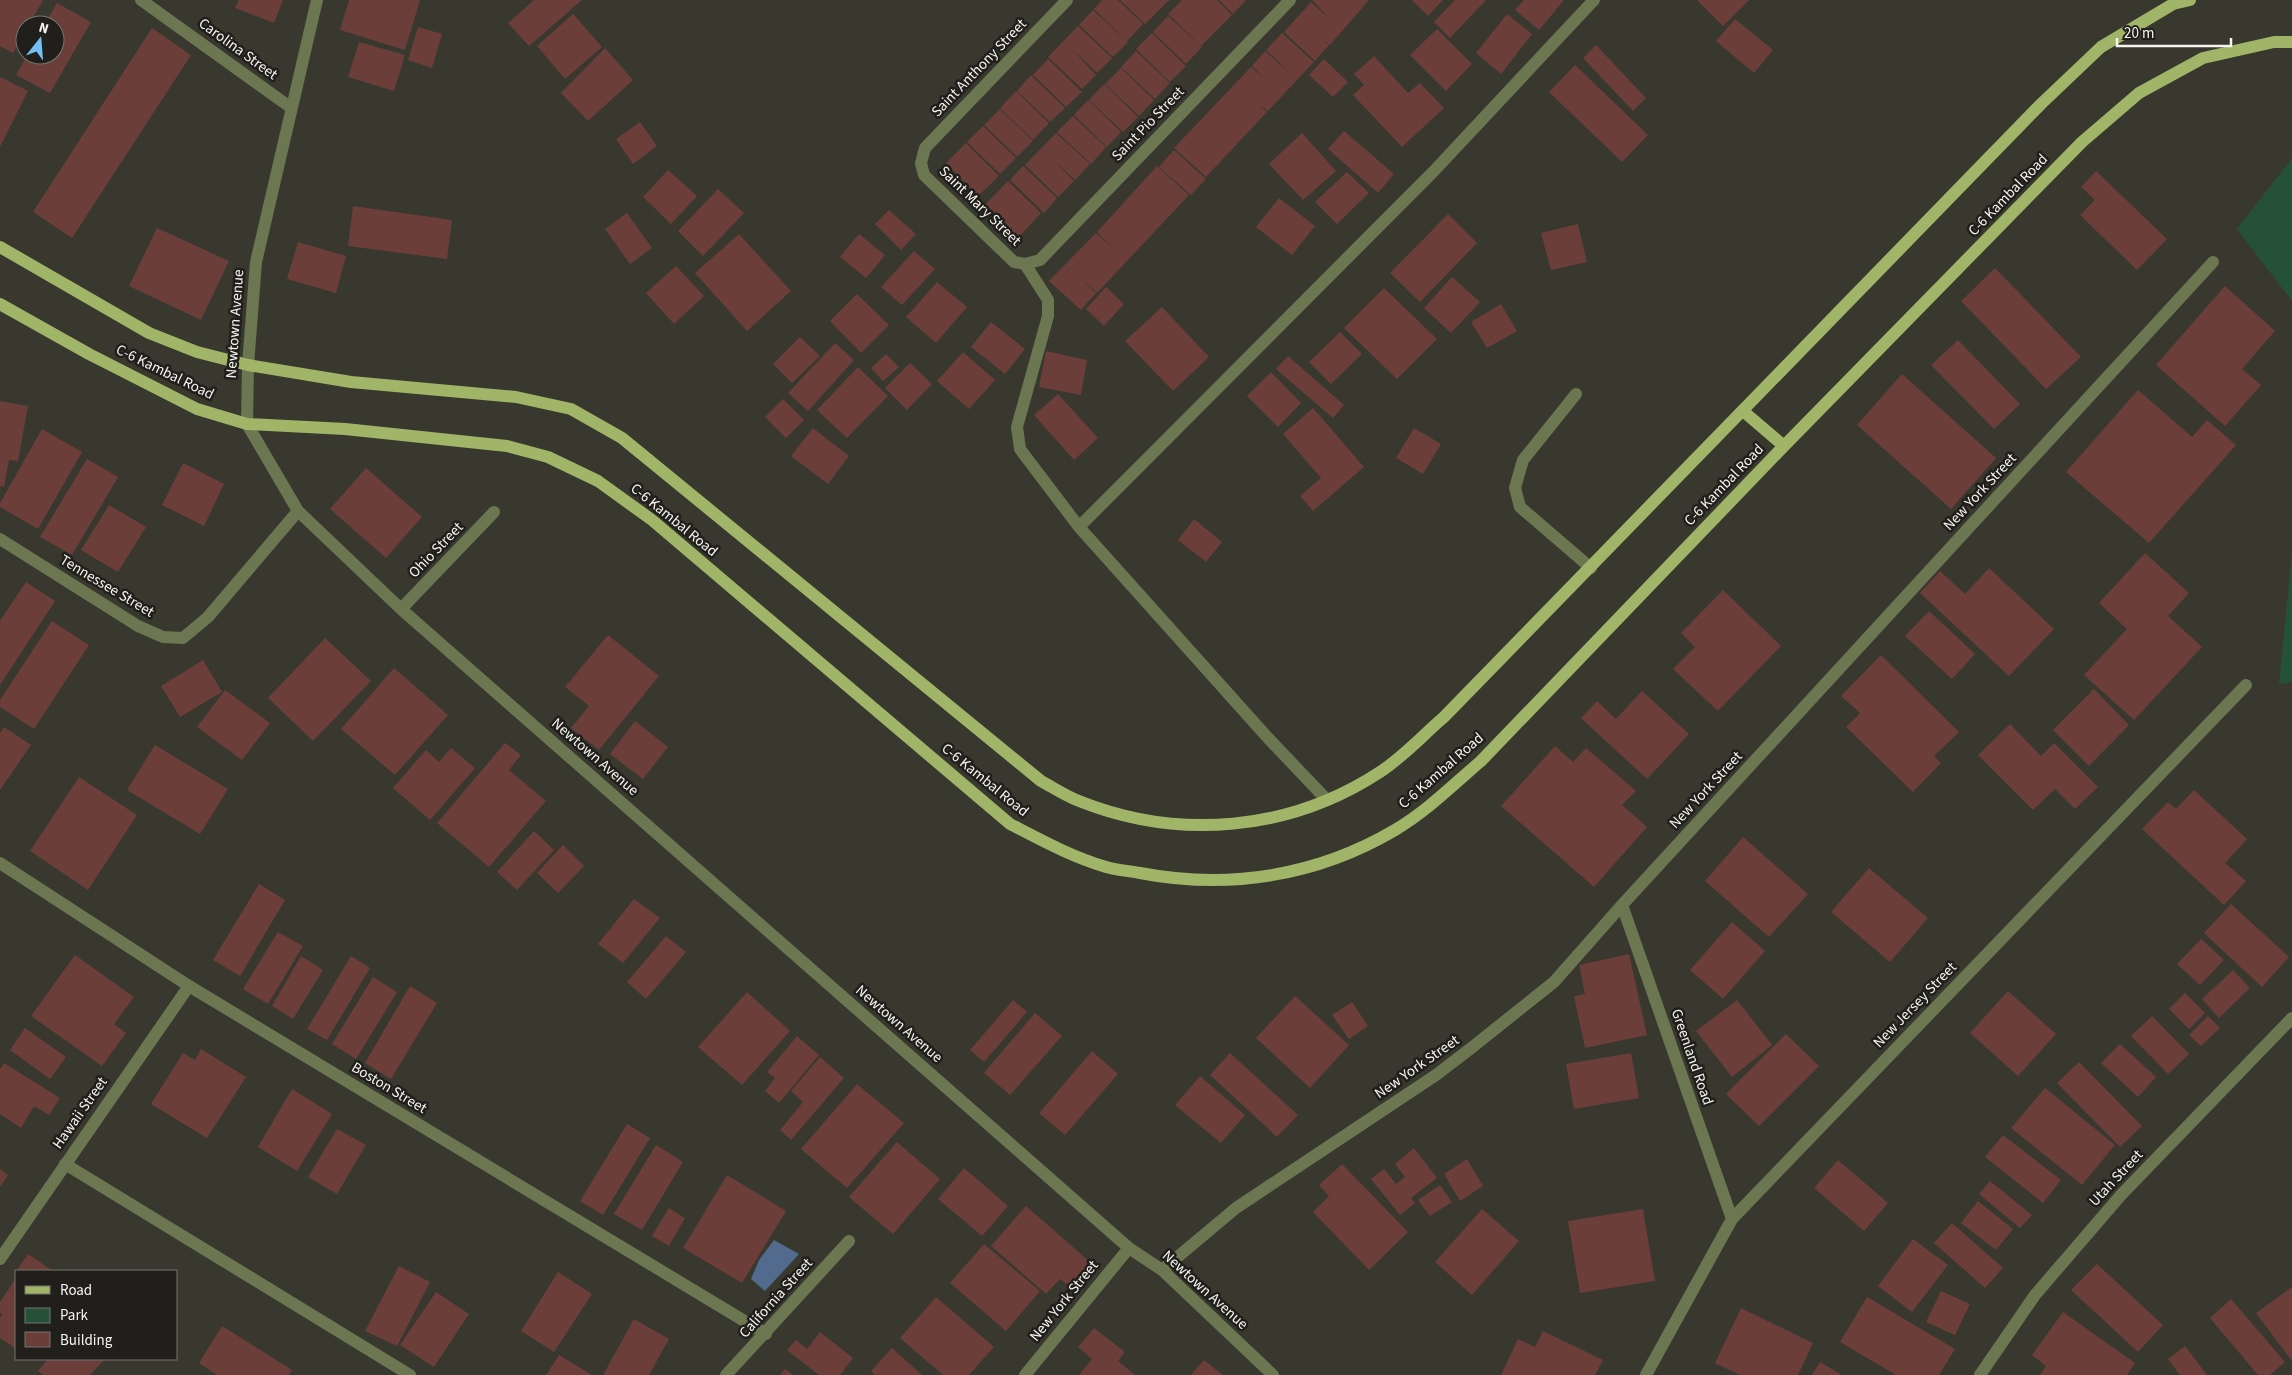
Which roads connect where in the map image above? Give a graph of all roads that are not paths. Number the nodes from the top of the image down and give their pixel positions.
1 (142, 0) edge
2 (317, 0) edge
3 (1067, 0) edge
4 (1290, 0) edge
5 (1594, 0) edge
6 (2190, 0) edge
7 (2292, 42) edge
8 (290, 107) junction
9 (921, 163) joint
10 (0, 247) edge
11 (2213, 262) dead end
12 (1025, 264) junction
13 (0, 304) edge
14 (248, 365) junction
15 (1576, 394) dead end
16 (1743, 411) junction
17 (247, 424) junction
18 (1784, 446) junction
19 (298, 511) junction
20 (494, 512) dead end
21 (1079, 527) junction
22 (0, 539) edge
23 (1591, 568) junction
24 (401, 609) junction
25 (2246, 685) dead end
26 (1328, 800) junction
27 (0, 863) edge
28 (1622, 906) junction
29 (188, 986) junction
30 (2292, 1018) edge
31 (65, 1164) junction
32 (1732, 1219) junction
33 (849, 1241) dead end
34 (1129, 1248) junction
35 (0, 1259) edge
36 (1162, 1270) junction
37 (766, 1334) junction
38 (410, 1375) edge
39 (726, 1375) edge
40 (1025, 1375) edge
41 (1273, 1375) edge
42 (1646, 1375) edge
43 (1980, 1375) edge

1 - 8 street, Carolina Street
2 - 8 street, Newtown Avenue
3 - 9 street, Saint Anthony Street
4 - 12 street, Saint Pio Street
5 - 21 street
6 - 16 main road, C-6 Kambal Road
7 - 18 main road, C-6 Kambal Road
8 - 14 street, Newtown Avenue
9 - 12 street, Saint Mary Street
10 - 14 main road, C-6 Kambal Road
11 - 28 street, New York Street
12 - 21 street
13 - 17 main road, C-6 Kambal Road
14 - 17 street, Newtown Avenue
14 - 26 main road, C-6 Kambal Road
15 - 23 street
16 - 18 main road
16 - 23 main road, C-6 Kambal Road
17 - 18 main road, C-6 Kambal Road
17 - 19 street, Newtown Avenue
19 - 22 street, Tennessee Street
19 - 24 street, Newtown Avenue
20 - 24 street, Ohio Street
21 - 26 street
23 - 26 main road, C-6 Kambal Road
24 - 34 street, Newtown Avenue
25 - 32 street, New Jersey Street
27 - 29 street, Boston Street
28 - 32 street, Greenland Road
28 - 36 street, New York Street
29 - 31 street, Hawaii Street
29 - 37 street, Boston Street
30 - 43 street, Utah Street
31 - 35 street, Hawaii Street
31 - 38 street
32 - 42 street, New Jersey Street
33 - 37 street, California Street
34 - 36 street, Newtown Avenue
34 - 40 street, New York Street
36 - 41 street, Newtown Avenue
37 - 39 street, California Street

